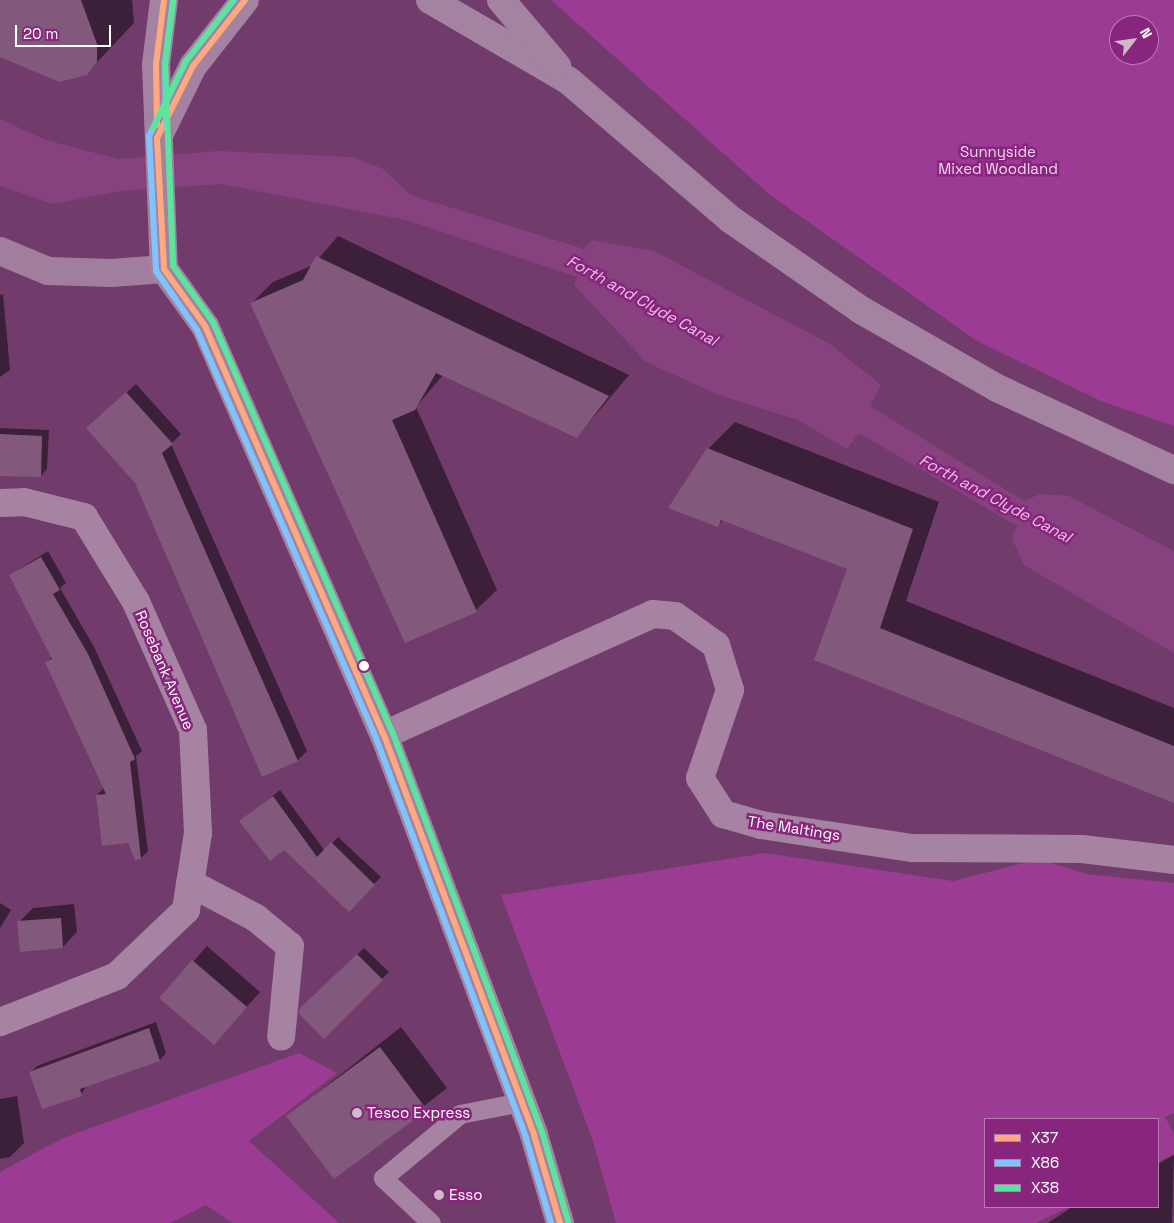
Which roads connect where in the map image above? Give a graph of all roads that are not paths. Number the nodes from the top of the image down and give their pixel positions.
1 (164, 0) edge
2 (245, 0) edge
3 (430, 0) edge
4 (501, 0) edge
5 (569, 81) junction
6 (158, 138) junction
7 (0, 251) edge
8 (164, 269) junction
9 (1174, 470) edge
10 (0, 503) edge
11 (384, 734) junction
12 (1174, 860) edge
13 (190, 883) junction
14 (0, 1022) edge
15 (281, 1037) dead end
16 (521, 1102) junction
17 (431, 1223) edge
18 (560, 1223) edge

1 - 6 main road
2 - 6 main road
3 - 5 main road
4 - 5 main road
5 - 9 main road
6 - 8 main road
7 - 8 main road
8 - 11 main road
10 - 13 street, Rosebank Avenue
11 - 12 street, The Maltings
11 - 16 main road
13 - 14 street, Rosebank Avenue
13 - 15 street
16 - 17 lane
16 - 18 main road

